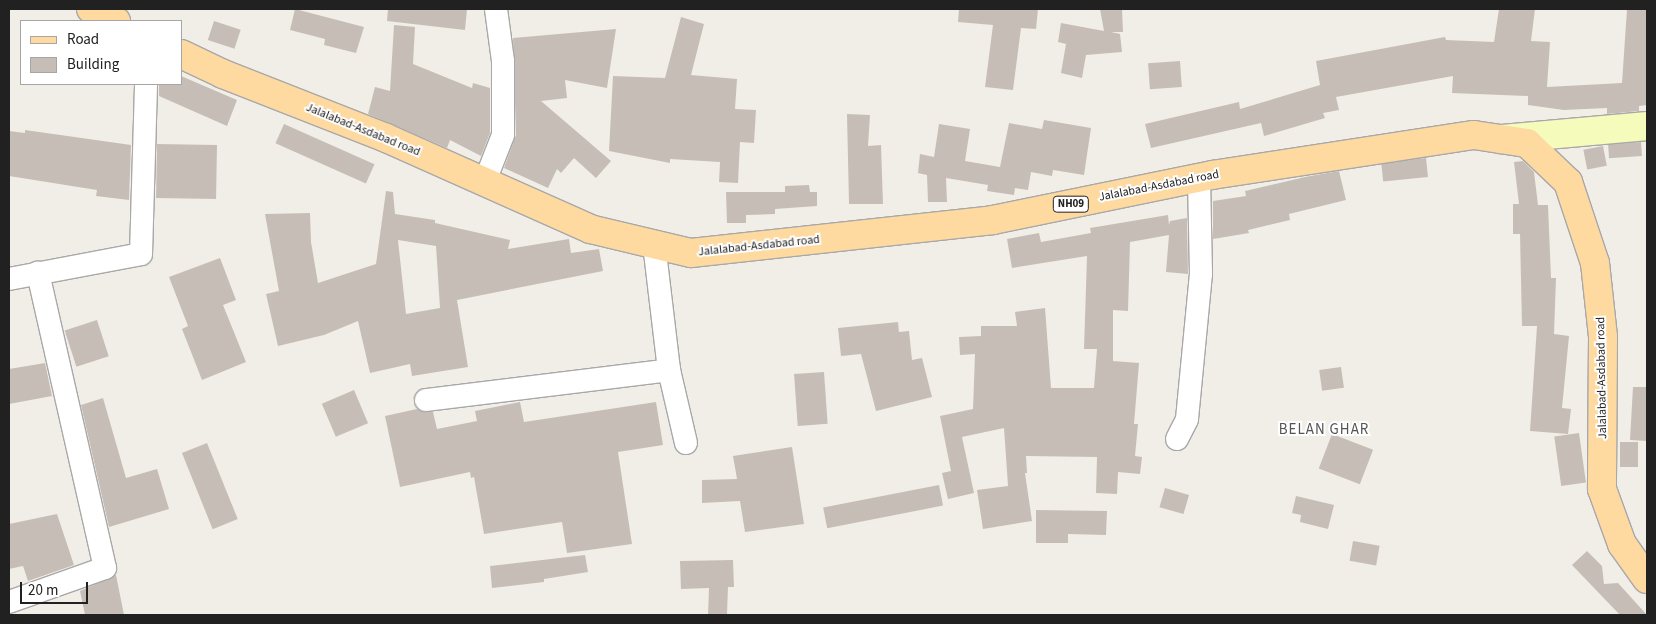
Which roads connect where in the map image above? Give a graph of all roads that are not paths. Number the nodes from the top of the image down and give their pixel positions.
1 (91, 9) edge
2 (496, 9) edge
3 (114, 20) edge
4 (182, 54) edge
5 (146, 85) edge
6 (1647, 126) edge
7 (1502, 139) junction
8 (1199, 177) junction
9 (485, 181) junction
10 (654, 244) junction
11 (38, 273) junction
12 (9, 279) edge
13 (669, 370) junction
14 (426, 400) dead end
15 (1177, 439) dead end
16 (686, 443) dead end
17 (1647, 579) edge
18 (9, 602) edge

1 - 3 main road
2 - 9 street
4 - 9 main road, Jalalabad-Asdabad road / NH09
5 - 11 street
6 - 7 street
7 - 8 main road, Jalalabad-Asdabad road / NH09
7 - 17 main road, Jalalabad-Asdabad road / NH09
8 - 10 main road, Jalalabad-Asdabad road / NH09
8 - 15 street
9 - 10 main road, Jalalabad-Asdabad road / NH09
10 - 13 street
11 - 12 street
11 - 18 street
13 - 14 street
13 - 16 street

